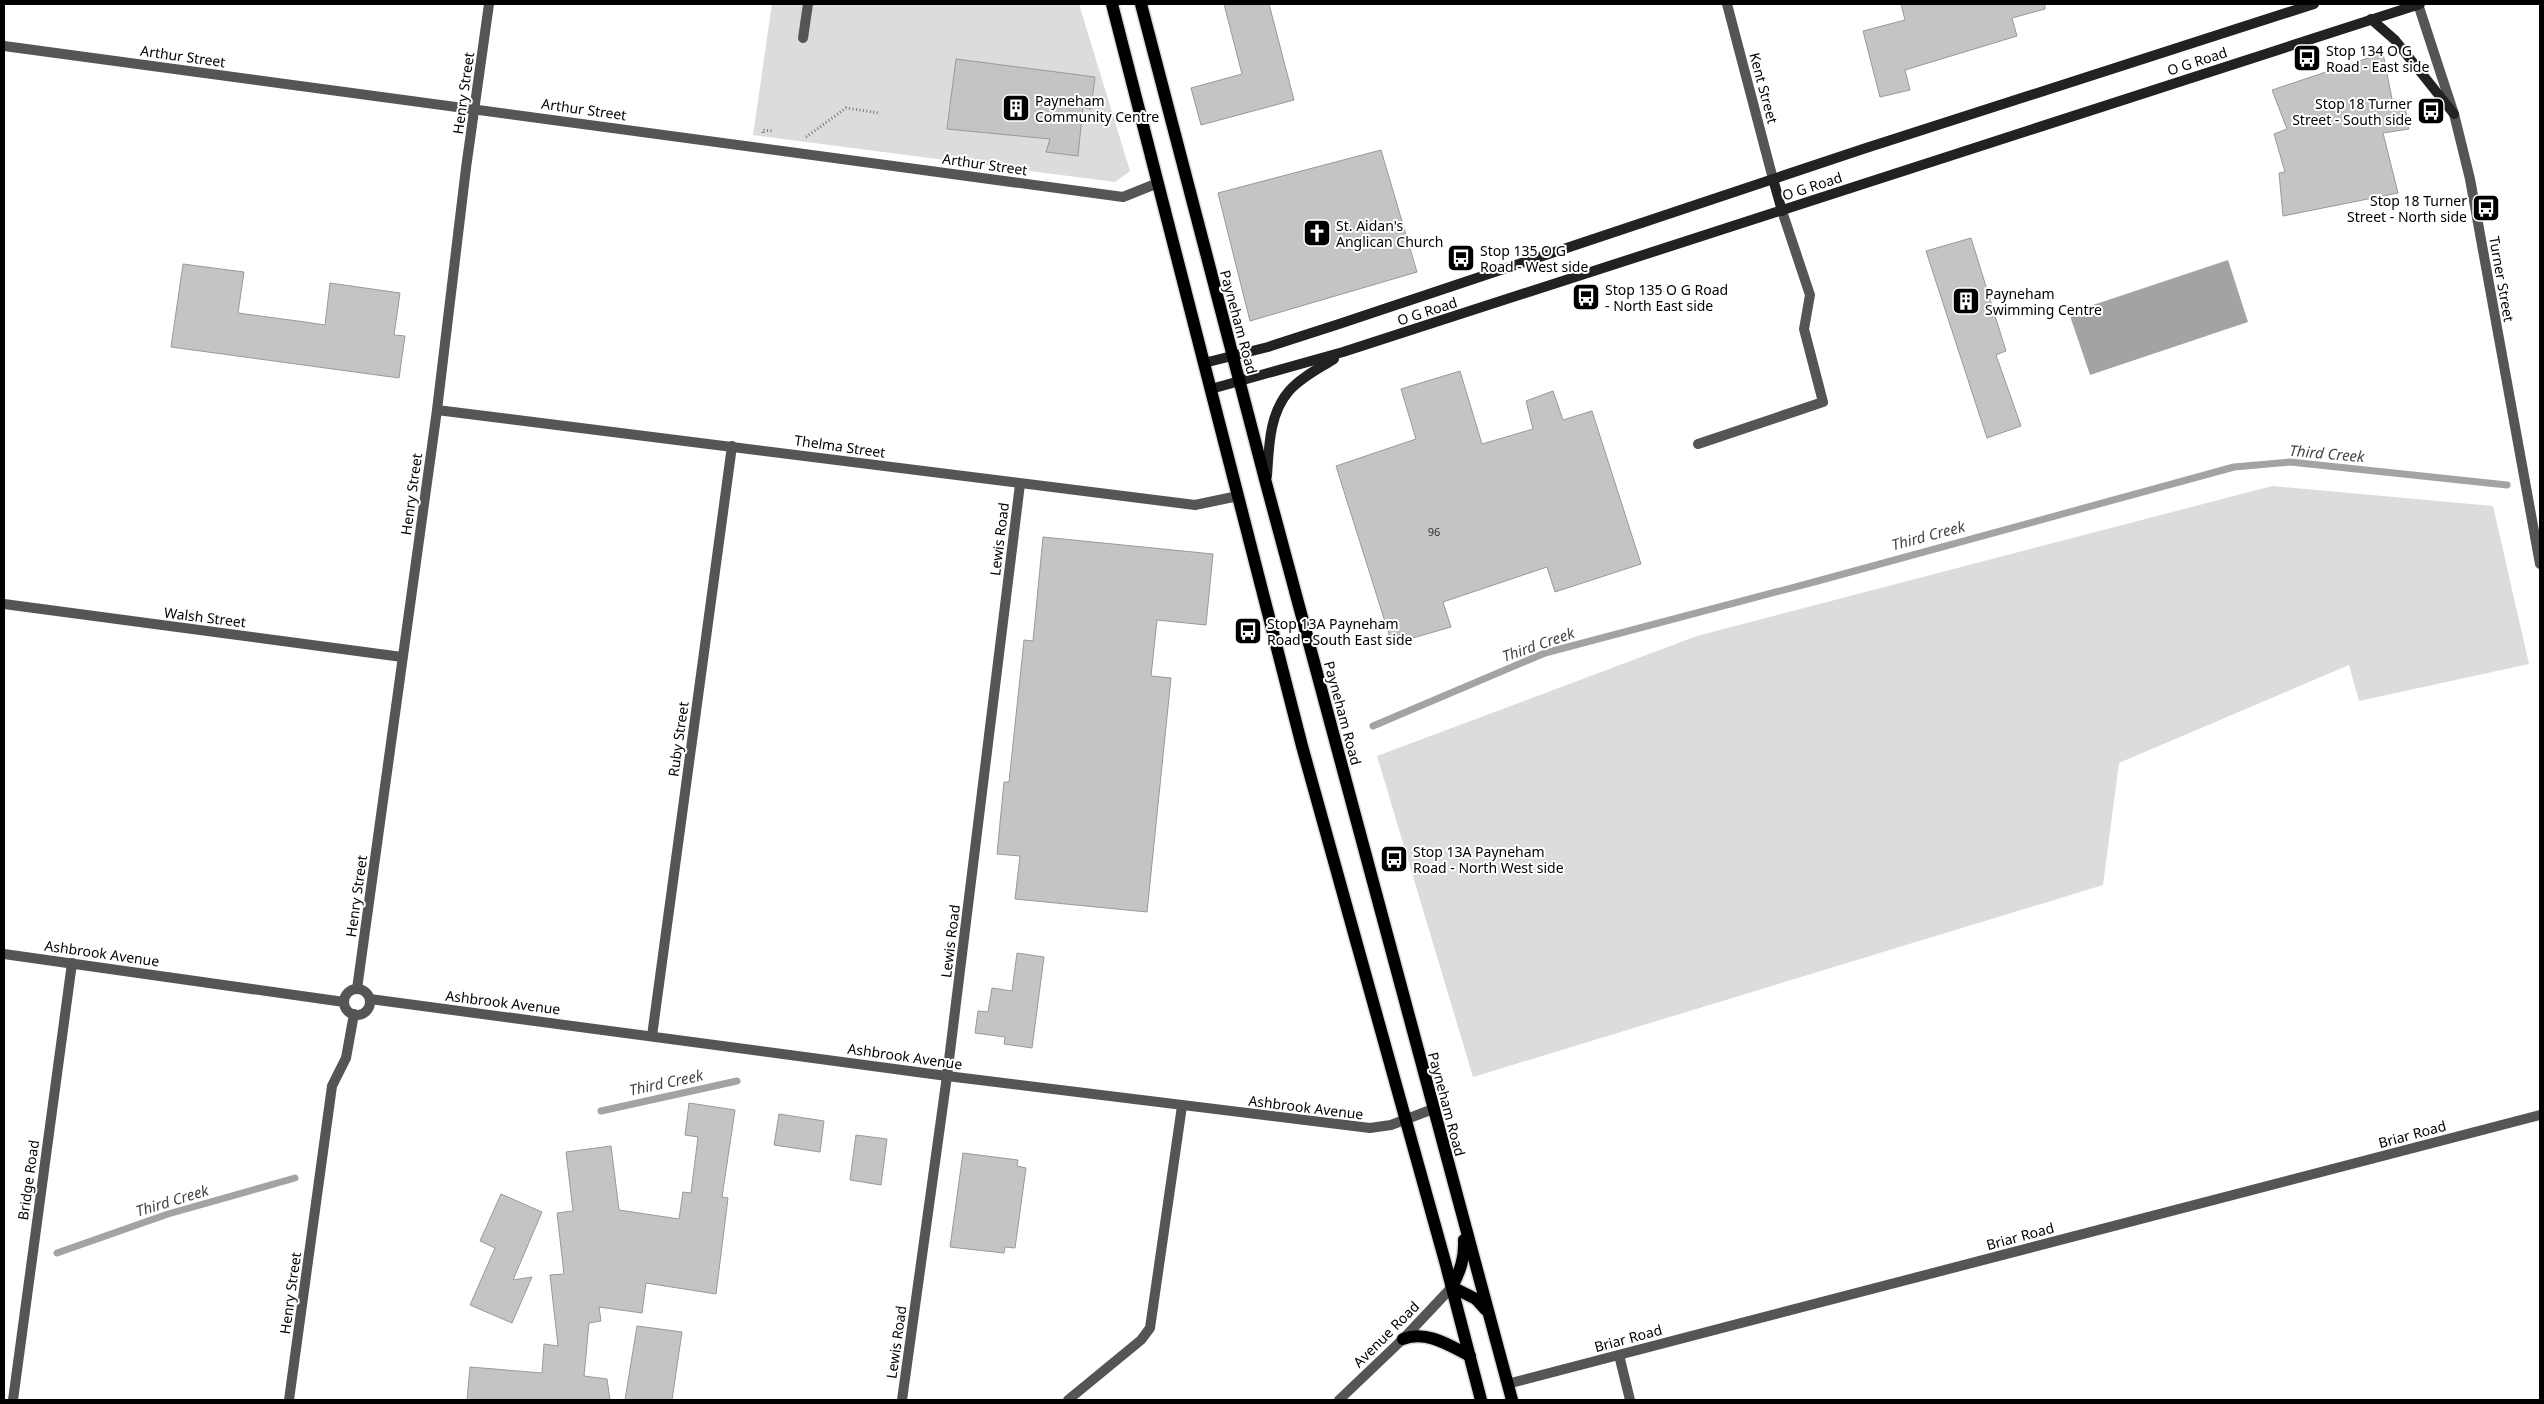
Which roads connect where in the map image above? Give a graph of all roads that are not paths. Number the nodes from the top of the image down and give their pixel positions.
1 (490, 4) edge
2 (808, 4) edge
3 (1112, 4) edge
4 (1141, 4) edge
5 (1727, 4) edge
6 (2314, 4) edge
7 (2419, 4) edge
8 (2371, 19) junction
9 (803, 38) dead end
10 (4, 46) edge
11 (474, 108) junction
12 (2454, 114) junction
13 (1773, 179) junction
14 (1158, 183) junction
15 (1782, 210) junction
16 (1343, 352) junction
17 (1233, 355) junction
18 (1204, 363) junction
19 (1240, 382) junction
20 (1211, 389) junction
21 (437, 410) junction
22 (1698, 444) dead end
23 (732, 446) junction
24 (1266, 483) junction
25 (1020, 484) junction
26 (1238, 496) junction
27 (2540, 564) edge
28 (4, 604) edge
29 (402, 657) junction
30 (4, 954) edge
31 (72, 963) junction
32 (357, 988) junction
33 (370, 999) junction
34 (344, 1002) junction
35 (354, 1014) junction
36 (652, 1036) junction
37 (947, 1076) junction
38 (1182, 1106) junction
39 (1433, 1109) junction
40 (2540, 1116) edge
41 (1406, 1120) junction
42 (1462, 1216) junction
43 (1452, 1286) junction
44 (1489, 1316) junction
45 (1402, 1339) junction
46 (1619, 1355) junction
47 (1470, 1356) junction
48 (1507, 1384) junction
49 (13, 1400) edge
50 (289, 1400) edge
51 (902, 1400) edge
52 (1068, 1400) edge
53 (1339, 1400) edge
54 (1481, 1400) edge
55 (1512, 1400) edge
56 (1630, 1400) edge

1 - 11 street, Henry Street
2 - 9 street
3 - 14 main road
4 - 17 main road, Payneham Road
5 - 13 street, Kent Street
6 - 13 main road, O G Road
7 - 8 main road, O G Road
7 - 12 street, Turner Street
8 - 12 main road
8 - 15 main road, O G Road
10 - 11 street, Arthur Street
11 - 14 street, Arthur Street
11 - 21 street, Henry Street
12 - 27 street, Turner Street
13 - 15 main road
13 - 17 main road, O G Road
14 - 18 main road
15 - 16 main road, O G Road
15 - 22 street
16 - 19 main road, O G Road
16 - 24 main road
17 - 18 main road, O G Road
17 - 19 main road, Payneham Road
18 - 20 main road
19 - 20 main road, O G Road
19 - 24 main road, Payneham Road
20 - 26 main road
21 - 23 street, Thelma Street
21 - 29 street, Henry Street
23 - 25 street, Thelma Street
23 - 36 street, Ruby Street
24 - 39 main road, Payneham Road
25 - 26 street, Thelma Street
25 - 37 street, Lewis Road
26 - 41 main road
28 - 29 street, Walsh Street
29 - 32 street, Henry Street
30 - 31 street, Ashbrook Avenue
31 - 34 street, Ashbrook Avenue
31 - 49 street, Bridge Road
32 - 33 street
32 - 34 street
33 - 35 street
33 - 36 street, Ashbrook Avenue
34 - 35 street
35 - 50 street, Henry Street
36 - 37 street, Ashbrook Avenue
37 - 38 street, Ashbrook Avenue
37 - 51 street, Lewis Road
38 - 41 street, Ashbrook Avenue
38 - 52 street
39 - 41 street, Ashbrook Avenue
39 - 42 main road, Payneham Road
40 - 46 street, Briar Road
41 - 43 main road
42 - 43 main road
42 - 44 main road, Payneham Road
43 - 44 main road
43 - 45 street, Avenue Road
43 - 47 main road
44 - 48 main road, Payneham Road
45 - 47 main road
45 - 53 street, Avenue Road
46 - 48 street, Briar Road
46 - 56 street
47 - 54 main road
48 - 55 main road, Payneham Road

